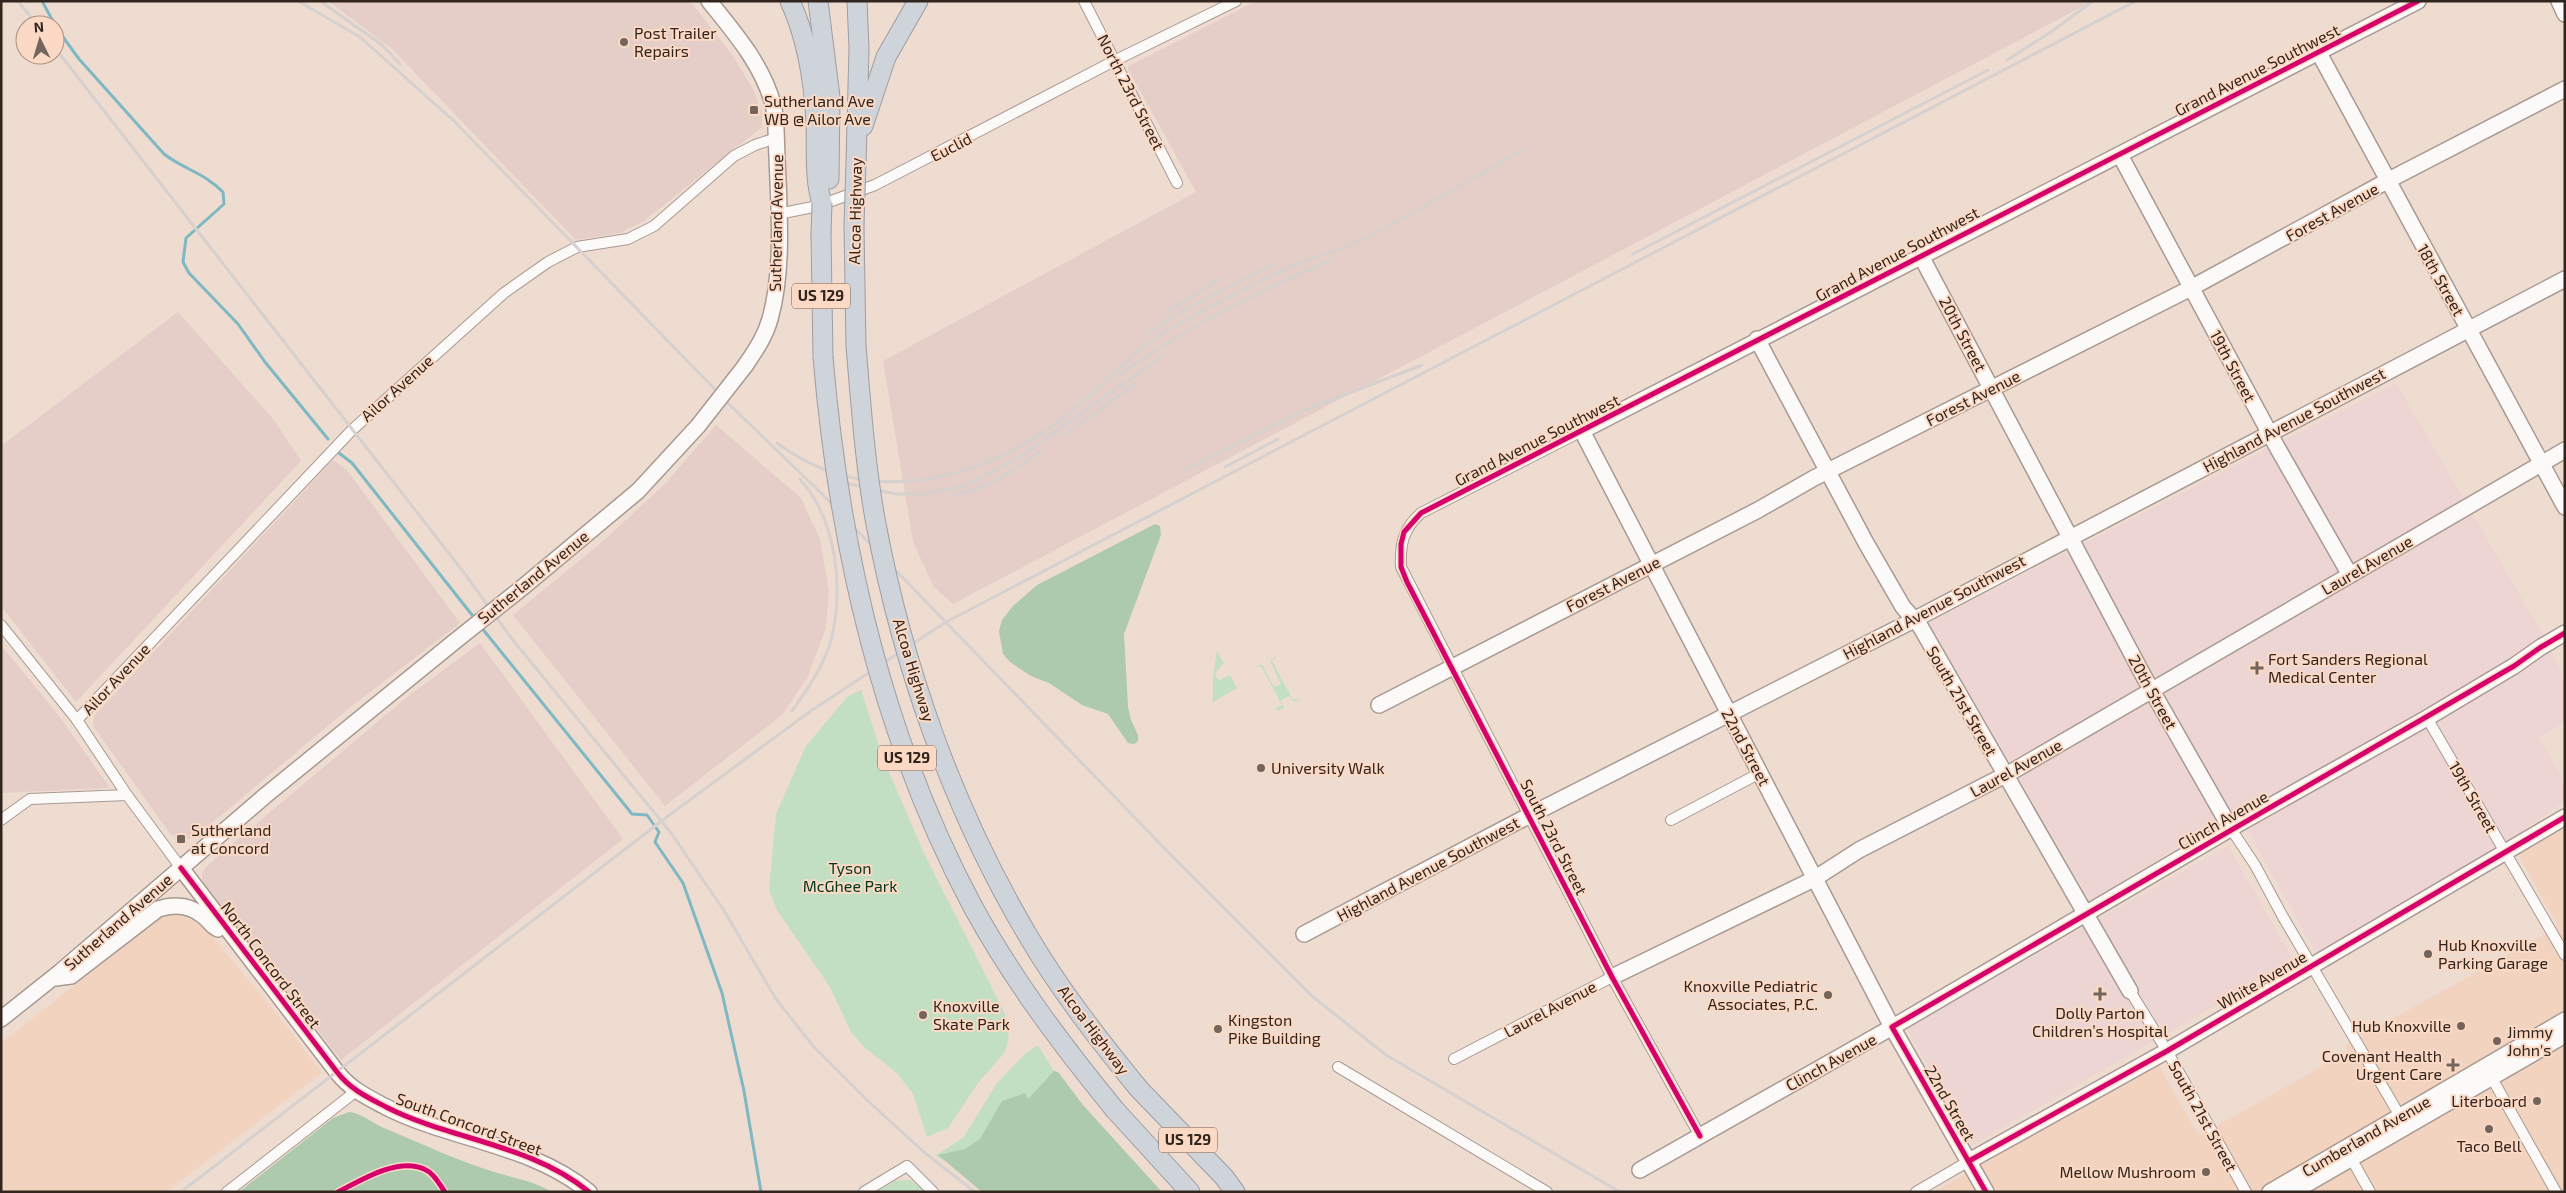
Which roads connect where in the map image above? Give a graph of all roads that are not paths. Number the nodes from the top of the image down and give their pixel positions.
1 (709, 1) edge
2 (790, 1) edge
3 (818, 1) edge
4 (857, 1) edge
5 (918, 1) edge
6 (1084, 1) edge
7 (1236, 1) edge
8 (2418, 1) edge
9 (2318, 53) junction
10 (1116, 60) junction
11 (2565, 89) edge
12 (776, 138) junction
13 (856, 155) junction
14 (2120, 155) junction
15 (823, 172) junction
16 (2387, 182) junction
17 (1176, 183) dead end
18 (778, 214) junction
19 (1922, 258) junction
20 (2565, 279) edge
21 (2191, 288) junction
22 (2468, 329) junction
23 (1757, 339) junction
24 (1992, 388) junction
25 (1582, 431) junction
26 (2270, 433) junction
27 (2565, 450) edge
28 (2541, 464) junction
29 (1827, 472) junction
30 (2565, 507) edge
31 (2069, 537) junction
32 (1401, 544) joint
33 (1651, 565) junction
34 (2350, 575) junction
35 (1912, 618) junction
36 (1, 625) edge
37 (2565, 633) edge
38 (1452, 667) junction
39 (2152, 691) junction
40 (1379, 705) dead end
41 (1728, 714) junction
42 (2427, 718) junction
43 (77, 720) junction
44 (1760, 773) junction
45 (2004, 776) junction
46 (127, 795) junction
47 (1530, 815) junction
48 (2565, 817) edge
49 (1, 820) edge
50 (1671, 820) dead end
51 (2231, 829) junction
52 (2505, 852) junction
53 (181, 868) junction
54 (1814, 878) junction
55 (2085, 916) junction
56 (1304, 934) dead end
57 (231, 935) junction
58 (2565, 955) edge
59 (2312, 966) junction
60 (1612, 977) junction
61 (53, 978) junction
62 (2130, 991) joint
63 (1, 1019) edge
64 (2565, 1020) edge
65 (1892, 1027) junction
66 (2565, 1035) edge
67 (2167, 1051) junction
68 (1454, 1059) dead end
69 (1338, 1067) dead end
70 (2488, 1072) junction
71 (341, 1078) joint
72 (355, 1092) junction
73 (2403, 1121) junction
74 (1700, 1136) junction
75 (2351, 1158) junction
76 (1968, 1161) junction
77 (1640, 1170) dead end
78 (1230, 1185) edge
79 (227, 1192) edge
80 (589, 1192) edge
81 (864, 1192) edge
82 (933, 1192) edge
83 (1190, 1192) edge
84 (1245, 1192) edge
85 (1547, 1192) edge
86 (1916, 1192) edge
87 (1986, 1192) edge
88 (2246, 1192) edge
89 (2270, 1192) edge
90 (2292, 1192) edge
91 (2370, 1192) edge
92 (2556, 1192) edge

1 - 12 street, Sutherland Avenue
2 - 15 highway
3 - 15 highway
4 - 13 highway, Alcoa Highway
5 - 13 highway
6 - 10 street, North 23rd Street
7 - 10 street, Euclid
8 - 9 street, Grand Avenue Southwest
9 - 14 street, Grand Avenue Southwest
9 - 16 street, 18th Street
10 - 17 street, North 23rd Street
10 - 18 street, Euclid
11 - 16 street, Forest Avenue
12 - 18 street, Sutherland Avenue
12 - 43 street, Ailor Avenue
13 - 78 highway, Alcoa Highway / US 129, bridge
14 - 19 street, Grand Avenue Southwest
14 - 21 street, 19th Street
15 - 83 highway, Alcoa Highway / US 129, bridge
16 - 21 street, Forest Avenue
16 - 22 street, 18th Street
18 - 53 street, Sutherland Avenue, bridge
19 - 23 street, Grand Avenue Southwest
19 - 24 street, 20th Street
20 - 22 street, Highland Avenue Southwest
21 - 24 street, Forest Avenue
21 - 26 street, 19th Street
22 - 26 street, Highland Avenue Southwest
22 - 28 street, 18th Street
23 - 25 street, Grand Avenue Southwest
23 - 29 street, South 21st Street
24 - 29 street, Forest Avenue
24 - 31 street, 20th Street
25 - 32 street, Grand Avenue Southwest
25 - 33 street, 22nd Street
26 - 31 street, Highland Avenue Southwest
26 - 34 street, 19th Street
27 - 28 street, Laurel Avenue
28 - 30 street, 18th Street
28 - 34 street, Laurel Avenue
29 - 33 street, Forest Avenue
29 - 35 street, South 21st Street
31 - 35 street, Highland Avenue Southwest
31 - 39 street, 20th Street
32 - 38 street, South 23rd Street
33 - 38 street, Forest Avenue
33 - 41 street, 22nd Street
34 - 39 street, Laurel Avenue
35 - 41 street, Highland Avenue Southwest
35 - 45 street, South 21st Street
36 - 43 street, North Concord Street
37 - 42 street, Clinch Avenue
38 - 40 street, Forest Avenue
38 - 47 street, South 23rd Street
39 - 45 street, Laurel Avenue
39 - 51 street, 20th Street
41 - 44 street, 22nd Street
41 - 47 street, Highland Avenue Southwest
42 - 51 street, Clinch Avenue
42 - 52 street, 19th Street
43 - 46 street, North Concord Street
44 - 50 street
44 - 54 street, 22nd Street
45 - 54 street, Laurel Avenue
45 - 55 street, South 21st Street
46 - 49 street
46 - 53 street, North Concord Street
47 - 56 street, Highland Avenue Southwest
47 - 60 street, South 23rd Street
48 - 52 street, White Avenue
51 - 55 street, Clinch Avenue
51 - 59 street, 20th Street
52 - 58 street, 19th Street
52 - 59 street, White Avenue
53 - 57 street, North Concord Street
53 - 61 street, Sutherland Avenue
54 - 60 street, Laurel Avenue
54 - 65 street, 22nd Street
55 - 62 street, South 21st Street
55 - 65 street, Clinch Avenue
57 - 61 street
57 - 71 street, North Concord Street
59 - 67 street, White Avenue
59 - 73 street, 20th Street
60 - 68 street, Laurel Avenue
60 - 74 street, South 23rd Street
61 - 63 street, Sutherland Avenue
62 - 67 street, South 21st Street
64 - 70 street, Cumberland Avenue
65 - 74 street, Clinch Avenue
65 - 76 street, 22nd Street
66 - 70 street, Cumberland Avenue
67 - 76 street, White Avenue
67 - 88 street, South 21st Street
69 - 85 street
70 - 73 street, Cumberland Avenue
70 - 92 street
71 - 72 street, South Concord Street
72 - 79 street
72 - 80 street, South Concord Street
73 - 75 street, Cumberland Avenue
73 - 89 street, Cumberland Avenue
74 - 77 street, Clinch Avenue
75 - 90 street, Cumberland Avenue
75 - 91 street
76 - 86 street, White Avenue
76 - 87 street, 22nd Street
78 - 84 highway, Alcoa Highway
81 - 82 street

